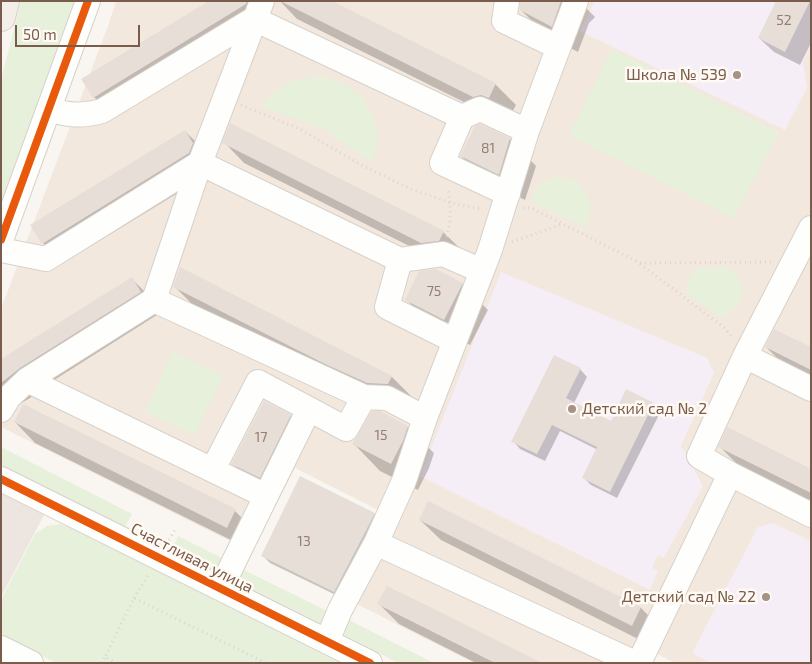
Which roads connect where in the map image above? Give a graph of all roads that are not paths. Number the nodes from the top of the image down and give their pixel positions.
1 (5, 1) edge
2 (88, 1) edge
3 (507, 1) edge
4 (576, 1) edge
5 (258, 10) edge
6 (1, 17) edge
7 (558, 47) junction
8 (49, 109) junction
9 (462, 117) junction
10 (527, 131) junction
11 (200, 163) junction
12 (508, 194) junction
13 (811, 228) edge
14 (1, 240) edge
15 (1, 250) edge
16 (400, 260) junction
17 (486, 261) junction
18 (803, 266) edge
19 (154, 300) junction
20 (456, 341) junction
21 (745, 356) junction
22 (27, 380) junction
23 (811, 389) edge
24 (364, 397) junction
25 (308, 409) junction
26 (1, 410) edge
27 (425, 418) junction
28 (213, 469) junction
29 (730, 474) junction
30 (4, 486) edge
31 (266, 496) junction
32 (811, 515) edge
33 (376, 543) junction
34 (221, 588) junction
35 (327, 641) junction
36 (1, 648) edge
37 (31, 663) edge
38 (370, 663) edge
39 (635, 663) edge
40 (639, 663) edge

1 - 6 main road
2 - 8 street
3 - 7 street
4 - 7 street
5 - 8 street
5 - 9 street
5 - 11 street
7 - 10 street
8 - 14 street
9 - 10 street
9 - 12 street
10 - 12 street
11 - 15 street
11 - 16 street
11 - 19 street
12 - 17 street
13 - 18 street
16 - 17 street
16 - 20 street
17 - 20 street
18 - 21 street
19 - 22 street
19 - 24 street
20 - 27 street
21 - 23 street
21 - 29 street
22 - 26 street
22 - 28 street
24 - 25 street
24 - 27 street
25 - 28 street
25 - 31 street
27 - 33 street
28 - 31 street
29 - 32 street
29 - 40 street
30 - 34 street, Счастливая улица
31 - 34 street
33 - 35 street
33 - 39 street
34 - 35 street, Счастливая улица
35 - 38 street, Счастливая улица
36 - 37 street

